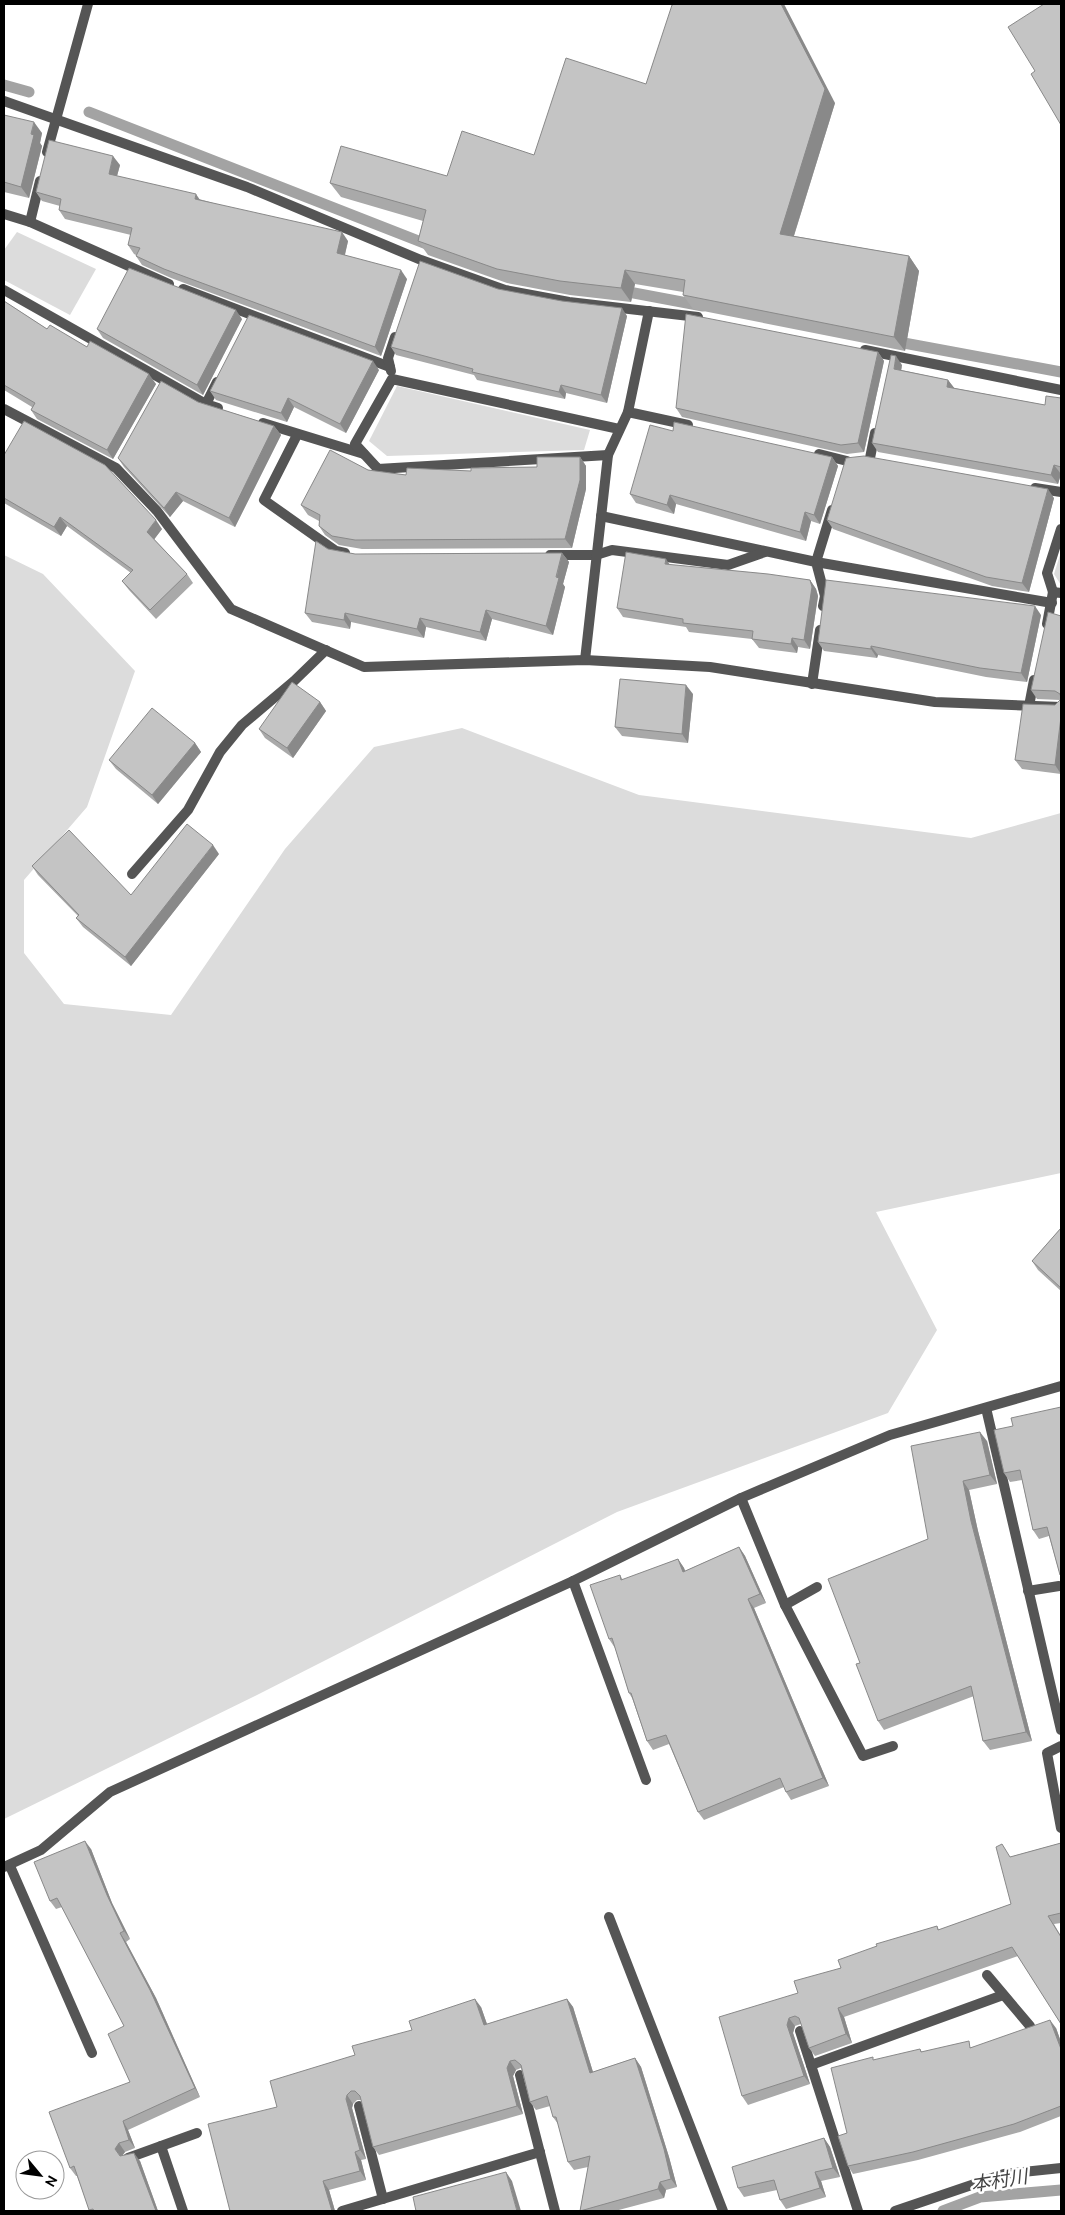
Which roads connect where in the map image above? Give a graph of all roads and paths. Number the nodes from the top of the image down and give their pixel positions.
1 (88, 4) edge
2 (4, 100) edge
3 (56, 119) junction
4 (5, 217) edge
5 (30, 222) junction
6 (4, 290) edge
7 (649, 311) junction
8 (709, 319) edge
9 (397, 331) edge
10 (853, 348) edge
11 (390, 367) junction
12 (223, 372) edge
13 (392, 379) junction
14 (1061, 390) edge
15 (206, 404) junction
16 (4, 409) edge
17 (224, 410) edge
18 (628, 412) junction
19 (252, 420) edge
20 (878, 421) edge
21 (695, 426) edge
22 (619, 429) junction
23 (297, 435) junction
24 (809, 452) edge
25 (365, 454) junction
26 (608, 455) junction
27 (1023, 485) edge
28 (1061, 492) edge
29 (836, 498) edge
30 (601, 516) junction
31 (1061, 529) edge
32 (765, 552) junction
33 (353, 554) edge
34 (537, 555) edge
35 (596, 555) junction
36 (816, 562) junction
37 (1057, 592) edge
38 (1052, 603) junction
39 (1045, 631) edge
40 (326, 650) junction
41 (585, 660) junction
42 (1037, 668) edge
43 (812, 684) junction
44 (1029, 706) junction
45 (1061, 707) edge
46 (132, 874) dead end
47 (1061, 1386) edge
48 (986, 1408) junction
49 (741, 1498) junction
50 (573, 1581) junction
51 (1059, 1586) edge
52 (817, 1587) dead end
53 (1028, 1592) junction
54 (785, 1605) junction
55 (1061, 1730) edge
56 (893, 1746) dead end
57 (1061, 1746) edge
58 (646, 1780) dead end
59 (1061, 1828) edge
60 (7, 1867) edge
61 (609, 1917) dead end
62 (987, 1975) dead end
63 (1003, 1995) junction
64 (1030, 2026) edge
65 (800, 2031) edge
66 (92, 2053) dead end
67 (811, 2065) junction
68 (520, 2075) edge
69 (359, 2106) edge
70 (197, 2133) dead end
71 (161, 2146) junction
72 (540, 2152) junction
73 (128, 2158) edge
74 (1061, 2168) edge
75 (383, 2199) junction
76 (183, 2211) edge
77 (342, 2211) edge
78 (555, 2211) edge
79 (723, 2211) edge
80 (858, 2211) edge
81 (896, 2211) edge

1 - 3 street
2 - 3 street
3 - 5 street
3 - 7 street
4 - 5 street
5 - 11 street
6 - 15 street
7 - 8 street
7 - 18 street
9 - 11 street
10 - 14 street
11 - 13 street
12 - 15 street
13 - 22 street
13 - 25 street
15 - 17 street
16 - 40 street
18 - 21 street
18 - 22 street
19 - 23 street
20 - 24 street
22 - 26 street
23 - 25 street
23 - 33 street
25 - 26 street
26 - 30 street
27 - 28 street
29 - 36 street
30 - 32 street
30 - 35 street
31 - 37 street
32 - 35 street
32 - 36 street
34 - 35 street
35 - 41 street
36 - 38 street
36 - 43 street
37 - 38 street
38 - 39 street
40 - 41 street
40 - 46 street
41 - 43 street
42 - 44 street
43 - 44 street
44 - 45 street
47 - 48 street
48 - 49 street
48 - 53 street
49 - 50 street
49 - 54 street
50 - 58 street
50 - 60 street
51 - 53 street
52 - 54 street
53 - 55 street
54 - 56 street
57 - 59 street
60 - 66 street
61 - 79 street
62 - 63 street
63 - 64 street
63 - 67 street
65 - 67 street
67 - 80 street
68 - 72 street
69 - 75 street
70 - 71 street
71 - 73 street
71 - 76 street
72 - 75 street
72 - 78 street
74 - 81 street
75 - 77 street

